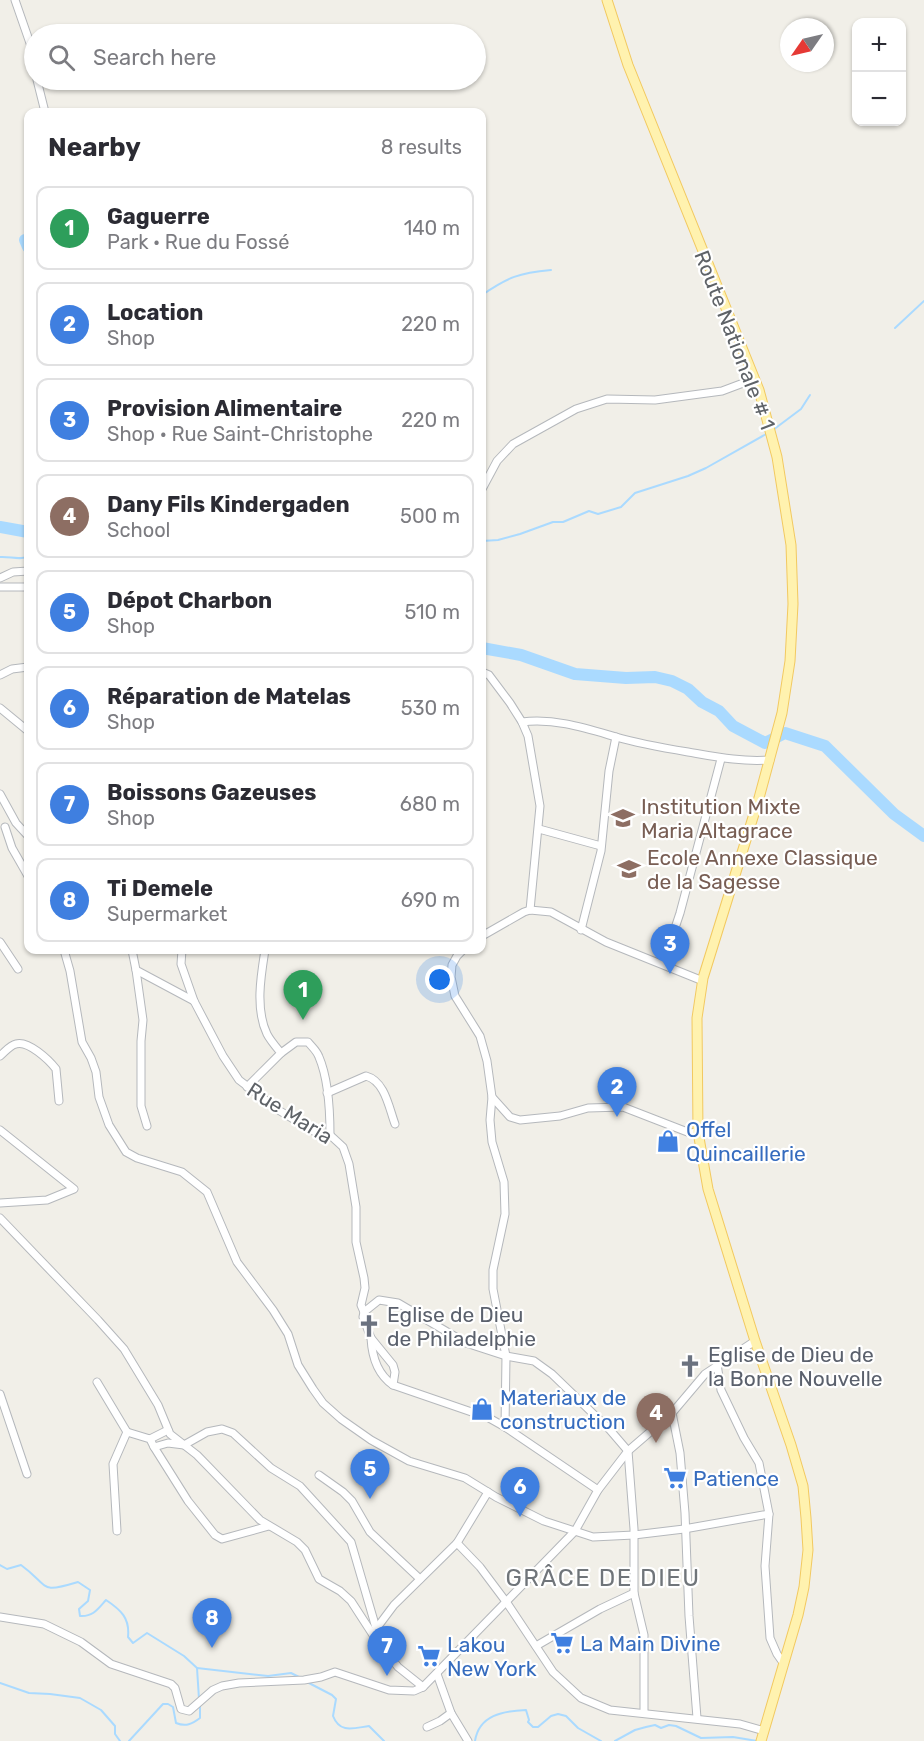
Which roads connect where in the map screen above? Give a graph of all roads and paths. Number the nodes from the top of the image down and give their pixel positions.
1 (15, 0) edge
2 (607, 0) edge
3 (24, 26) edge
4 (40, 90) edge
5 (44, 108) edge
6 (754, 379) junction
7 (486, 482) edge
8 (24, 571) edge
9 (0, 578) edge
10 (0, 587) edge
11 (24, 587) edge
12 (24, 668) edge
13 (486, 674) edge
14 (0, 675) edge
15 (0, 708) edge
16 (522, 722) junction
17 (24, 728) edge
18 (616, 737) junction
19 (721, 759) junction
20 (770, 760) junction
21 (0, 794) edge
22 (16, 823) junction
23 (3, 830) edge
24 (539, 830) junction
25 (24, 832) edge
26 (601, 846) junction
27 (24, 869) edge
28 (530, 910) junction
29 (581, 930) junction
30 (486, 934) edge
31 (0, 942) edge
32 (65, 954) edge
33 (133, 954) edge
34 (182, 954) edge
35 (265, 954) edge
36 (459, 954) edge
37 (663, 964) junction
38 (18, 969) dead end
39 (136, 970) junction
40 (703, 981) junction
41 (194, 1001) junction
42 (280, 1053) junction
43 (0, 1056) edge
44 (247, 1087) junction
45 (327, 1093) junction
46 (492, 1097) junction
47 (59, 1101) dead end
48 (395, 1124) dead end
49 (147, 1126) dead end
50 (0, 1130) edge
51 (698, 1132) junction
52 (330, 1135) junction
53 (0, 1203) edge
54 (0, 1218) edge
55 (364, 1312) junction
56 (371, 1338) junction
57 (755, 1341) junction
58 (506, 1356) junction
59 (717, 1364) junction
60 (97, 1382) dead end
61 (393, 1385) junction
62 (0, 1394) edge
63 (672, 1413) junction
64 (505, 1427) junction
65 (168, 1430) junction
66 (127, 1432) junction
67 (150, 1438) junction
68 (184, 1445) junction
69 (154, 1448) junction
70 (628, 1451) junction
71 (27, 1474) dead end
72 (319, 1475) dead end
73 (598, 1490) junction
74 (488, 1492) junction
75 (769, 1514) junction
76 (269, 1526) junction
77 (684, 1529) junction
78 (117, 1531) dead end
79 (575, 1531) junction
80 (634, 1535) junction
81 (457, 1544) junction
82 (420, 1580) junction
83 (634, 1593) junction
84 (507, 1603) junction
85 (0, 1617) edge
86 (376, 1628) junction
87 (375, 1638) junction
88 (536, 1646) junction
89 (783, 1664) junction
90 (437, 1674) junction
91 (423, 1687) junction
92 (451, 1713) junction
93 (644, 1713) junction
94 (697, 1718) junction
95 (427, 1727) dead end
96 (762, 1735) edge
97 (468, 1741) edge

1 - 3 street
2 - 6 main road, Route Nationale # 1
4 - 5 street
6 - 7 street
6 - 20 main road, Route Nationale # 1
8 - 9 street
10 - 11 street
12 - 14 street
13 - 16 street
15 - 17 street
16 - 18 street
16 - 24 street
18 - 19 street
18 - 26 street
19 - 20 street
19 - 37 street
20 - 40 main road, Route Nationale # 1
21 - 22 street
22 - 23 street
22 - 25 street
23 - 27 street
24 - 26 street
24 - 28 street
26 - 29 street
28 - 29 street
28 - 30 street
29 - 37 street
31 - 38 street
32 - 74 street
33 - 39 street
34 - 41 street, Rue Maria
35 - 42 street
36 - 46 street
37 - 40 street
39 - 41 street
39 - 49 street
40 - 51 main road, Route Nationale # 1
41 - 44 street, Rue Maria
42 - 44 street
42 - 45 street
43 - 47 street
44 - 52 street, Rue Maria
45 - 48 street
45 - 52 street
46 - 51 street
46 - 58 street
50 - 53 street
51 - 57 main road, Route Nationale # 1
52 - 55 street, Rue Maria
54 - 65 street
55 - 56 street, Rue Maria
55 - 58 street
56 - 61 street
56 - 61 street, Rue Maria
57 - 59 street
57 - 89 main road, Route Nationale # 1
58 - 64 street
58 - 70 street
59 - 63 street
59 - 75 street
60 - 66 street
61 - 64 street
62 - 71 street
63 - 70 street
63 - 77 street
64 - 73 street
65 - 67 street
65 - 68 street
66 - 67 street
66 - 78 street
67 - 69 street
68 - 69 street
68 - 76 street
68 - 86 street
69 - 76 street
70 - 73 street
70 - 80 street
72 - 82 street
73 - 79 street
74 - 79 street
74 - 81 street
75 - 77 street
75 - 89 street
76 - 87 street
77 - 80 street
77 - 94 street
79 - 80 street
79 - 84 street
80 - 83 street
81 - 82 street
81 - 84 street
82 - 86 street
83 - 88 street
83 - 93 street
84 - 88 street
84 - 90 street
85 - 91 street
86 - 87 street
87 - 91 street
88 - 93 street
89 - 96 main road, Route Nationale # 1
90 - 91 street
90 - 92 street
92 - 95 street
92 - 97 street
93 - 94 street
94 - 96 street

